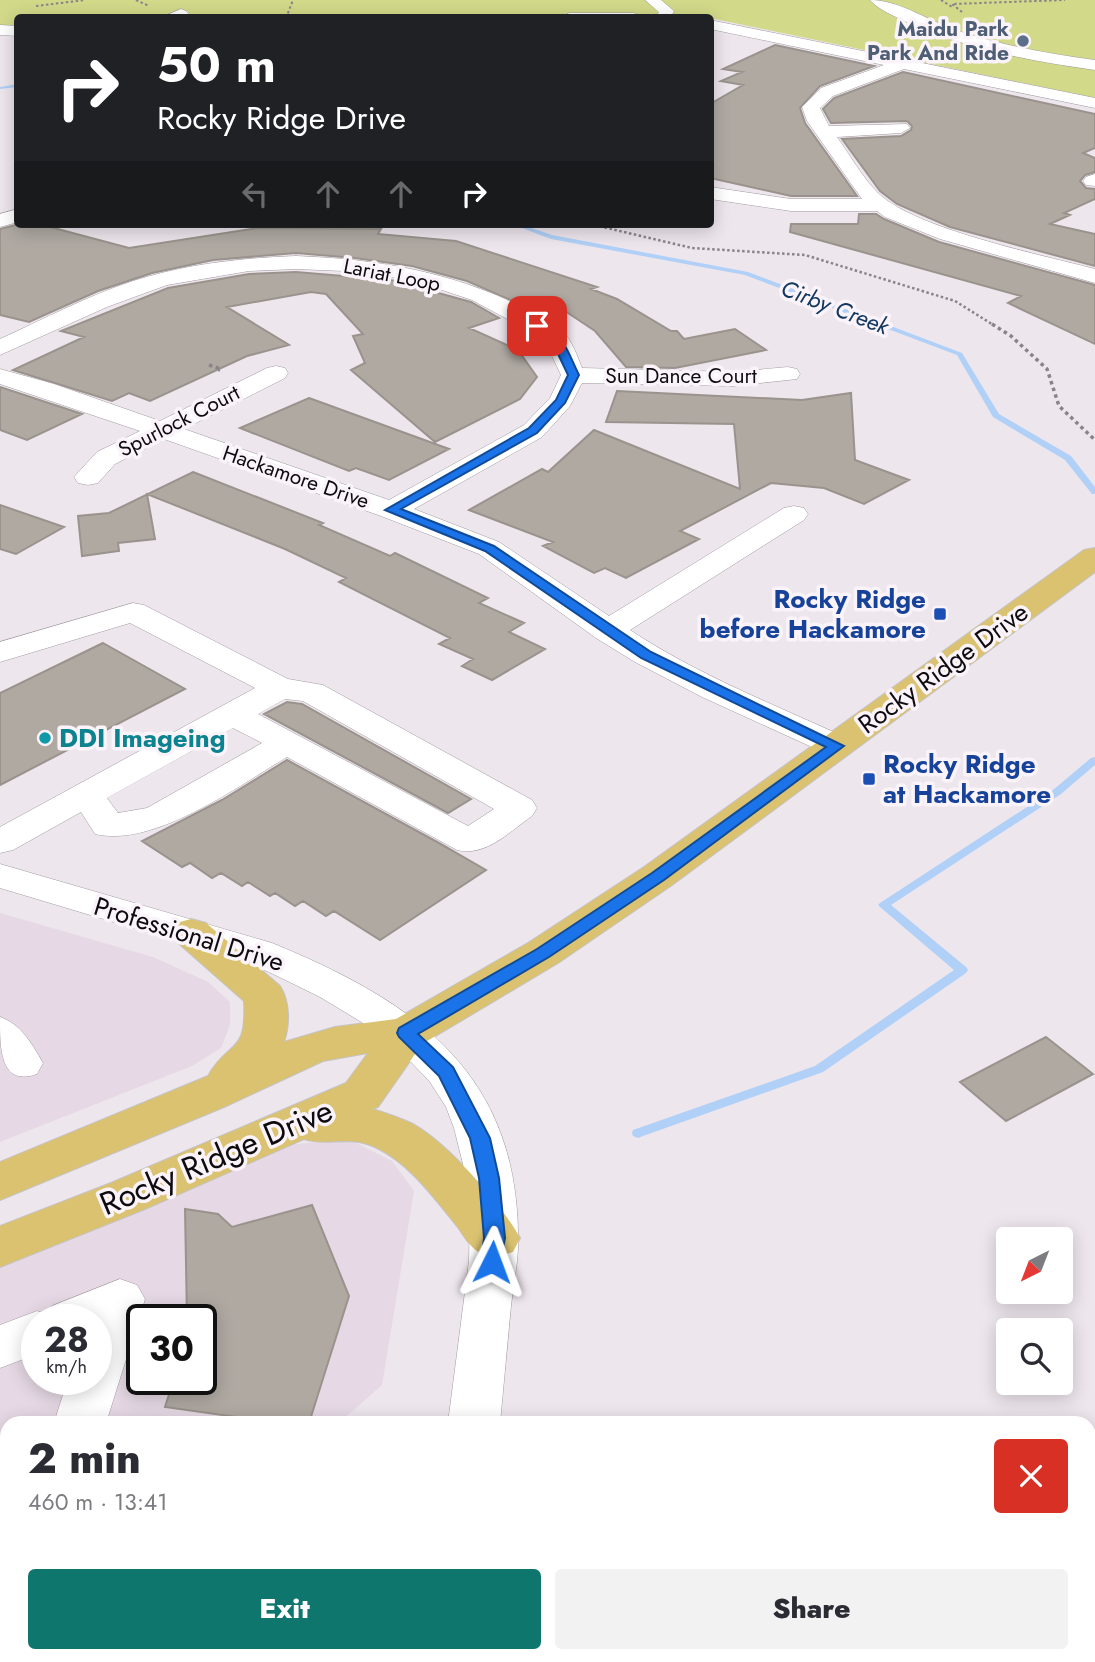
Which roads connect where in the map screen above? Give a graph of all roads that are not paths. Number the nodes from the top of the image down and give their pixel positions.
1 (652, 0) edge
2 (877, 0) edge
3 (936, 12) dead end
4 (665, 14) edge
5 (714, 25) edge
6 (1024, 52) junction
7 (904, 63) junction
8 (1095, 65) edge
9 (1095, 78) edge
10 (1095, 103) edge
11 (901, 128) dead end
12 (825, 132) junction
13 (714, 194) edge
14 (879, 205) junction
15 (1095, 276) edge
16 (0, 348) edge
17 (276, 373) dead end
18 (788, 374) dead end
19 (573, 375) junction
20 (0, 376) edge
21 (161, 430) junction
22 (88, 477) dead end
23 (391, 510) junction
24 (794, 514) dead end
25 (1095, 557) edge
26 (607, 631) junction
27 (0, 652) edge
28 (280, 688) junction
29 (233, 714) junction
30 (287, 743) junction
31 (836, 746) junction
32 (87, 794) junction
33 (0, 842) edge
34 (0, 876) edge
35 (191, 932) junction
36 (406, 1033) junction
37 (208, 1095) junction
38 (279, 1131) junction
39 (0, 1182) edge
40 (495, 1238) junction
41 (0, 1247) edge
42 (108, 1304) edge
43 (112, 1324) edge
44 (21, 1338) edge
45 (0, 1347) edge
46 (89, 1395) edge
47 (82, 1416) edge
48 (475, 1416) edge

1 - 4 street
2 - 6 street
3 - 6 street
5 - 7 street
6 - 8 street
7 - 10 street
7 - 12 street
8 - 9 street
11 - 12 street
12 - 14 street
13 - 14 street
14 - 15 street
16 - 19 street, Lariat Loop
17 - 21 street, Spurlock Court
18 - 19 street, Sun Dance Court
19 - 23 street
20 - 21 street, Hackamore Drive
21 - 22 street, Spurlock Court
21 - 23 street, Hackamore Drive
23 - 26 street, Hackamore Drive
24 - 26 street
25 - 31 main road, Rocky Ridge Drive
26 - 31 street, Hackamore Drive
27 - 28 street
28 - 29 street
28 - 30 street
29 - 30 street
29 - 32 street
30 - 32 street
31 - 36 main road, Rocky Ridge Drive
32 - 33 street
34 - 35 street, Professional Drive
35 - 36 street, Professional Drive
35 - 37 main road
36 - 37 main road, Rocky Ridge Drive
36 - 38 main road, Rocky Ridge Drive
36 - 40 street, Professional Drive
37 - 39 main road, Rocky Ridge Drive
38 - 40 main road
38 - 41 main road, Rocky Ridge Drive
40 - 48 street, Professional Drive
42 - 43 street
44 - 45 street
46 - 47 street

